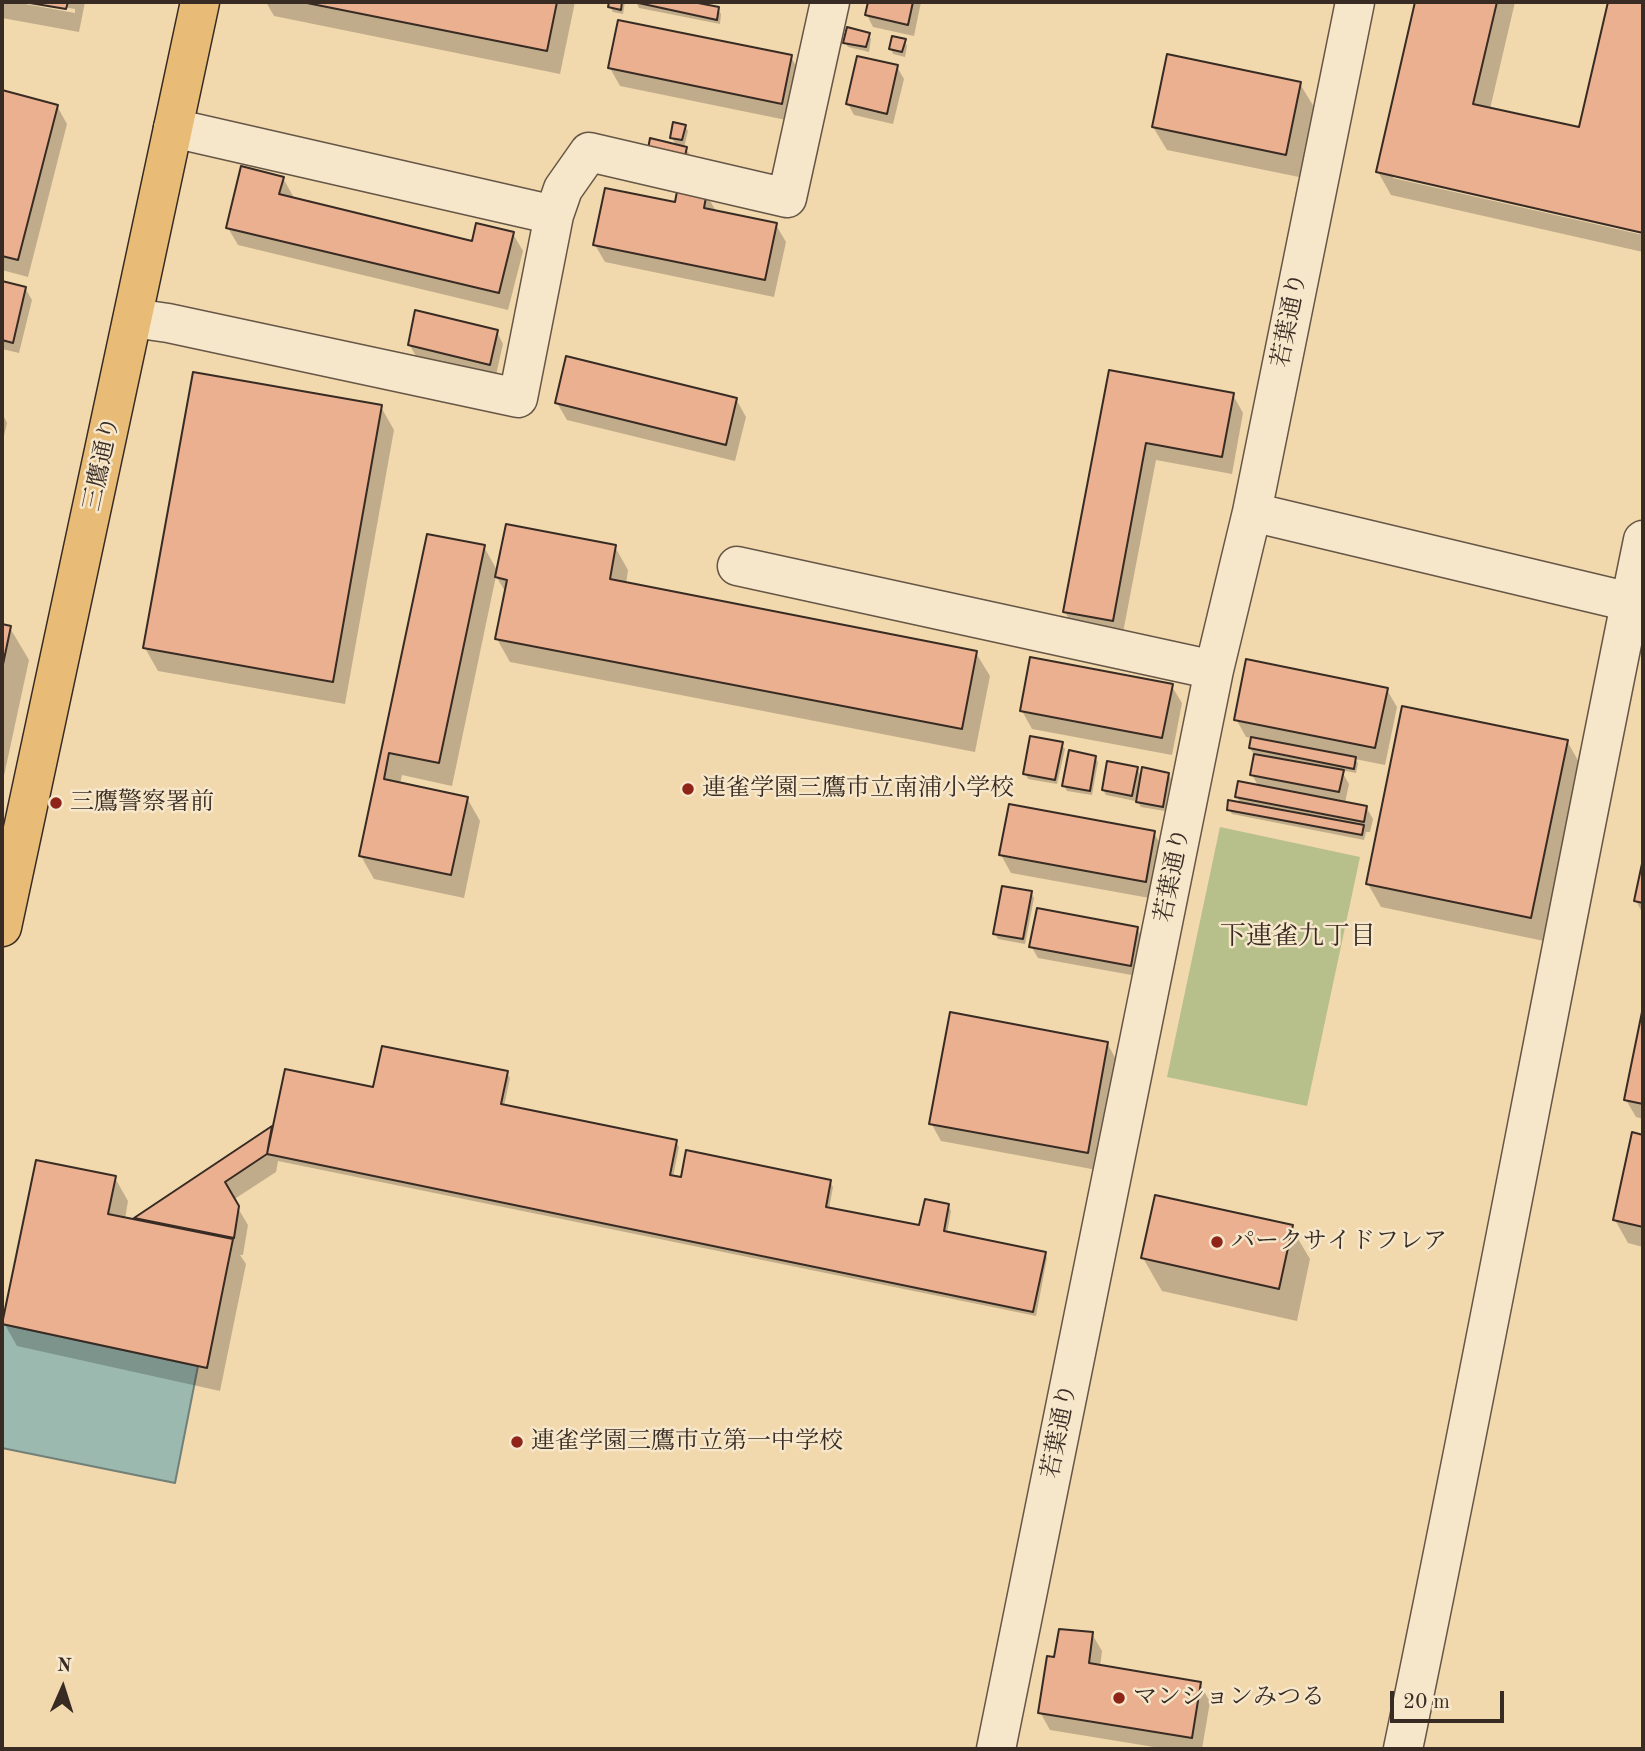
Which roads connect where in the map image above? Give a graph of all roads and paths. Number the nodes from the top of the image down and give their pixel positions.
1 (200, 2) edge
2 (830, 2) edge
3 (1354, 2) edge
4 (173, 128) junction
5 (554, 215) junction
6 (133, 318) junction
7 (1252, 512) junction
8 (1643, 540) edge
9 (737, 566) dead end
10 (1630, 602) junction
11 (1214, 670) junction
12 (2, 927) edge
13 (996, 1749) edge
14 (1403, 1749) edge

1 - 4 main road, 三鷹通り
2 - 5 street
3 - 7 street, 若葉通り
4 - 5 street
4 - 6 main road, 三鷹通り
5 - 6 street
6 - 12 main road, 三鷹通り
7 - 10 street
7 - 11 street, 若葉通り
8 - 10 street
9 - 11 street
10 - 14 street
11 - 13 street, 若葉通り

